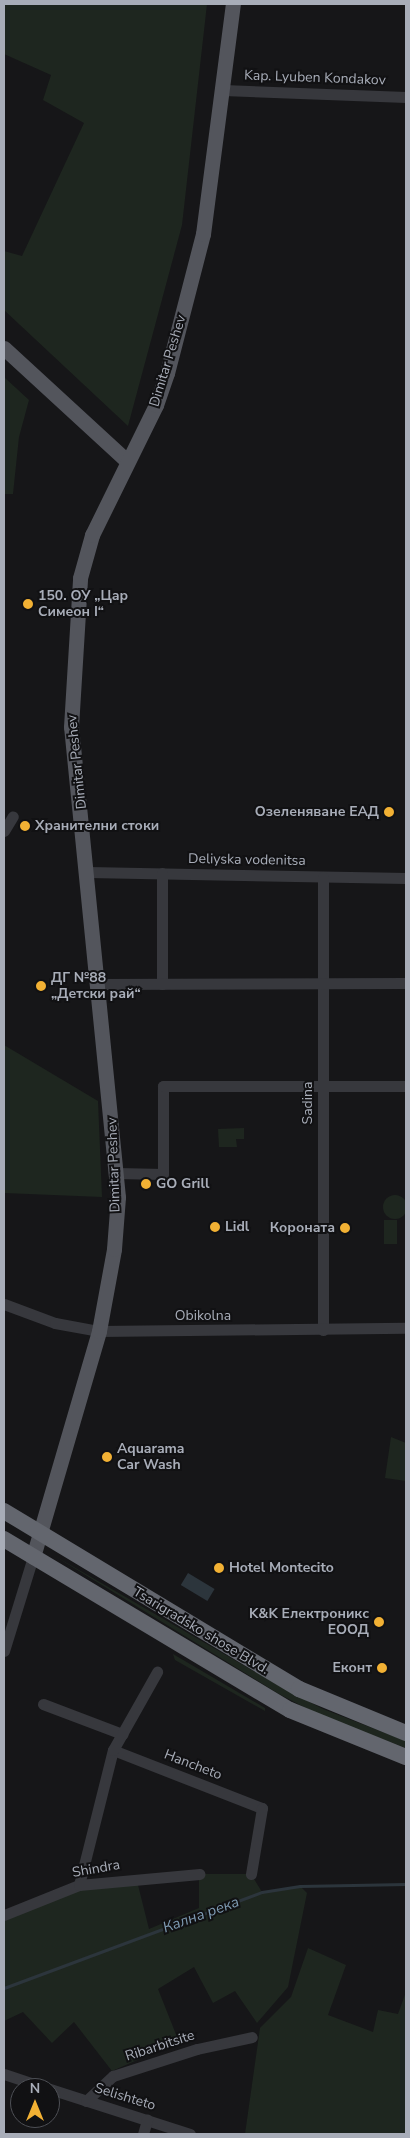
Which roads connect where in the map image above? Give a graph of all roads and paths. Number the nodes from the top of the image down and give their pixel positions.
1 (233, 4) edge
2 (223, 90) junction
3 (406, 97) edge
4 (4, 348) edge
5 (127, 461) junction
6 (13, 816) dead end
7 (4, 831) edge
8 (88, 872) junction
9 (162, 873) junction
10 (323, 877) junction
11 (406, 878) edge
12 (323, 983) junction
13 (406, 983) edge
14 (98, 984) junction
15 (162, 984) junction
16 (323, 1086) junction
17 (406, 1086) edge
18 (117, 1173) junction
19 (4, 1304) edge
20 (406, 1328) edge
21 (323, 1330) junction
22 (99, 1331) junction
23 (4, 1512) edge
24 (41, 1534) junction
25 (4, 1539) edge
26 (34, 1557) junction
27 (4, 1652) edge
28 (157, 1672) dead end
29 (43, 1704) dead end
30 (406, 1733) edge
31 (122, 1734) junction
32 (113, 1750) junction
33 (406, 1757) edge
34 (199, 1874) dead end
35 (251, 1874) dead end
36 (79, 1886) junction
37 (4, 1915) edge
38 (252, 2037) dead end
39 (4, 2074) edge
40 (16, 2078) edge
41 (60, 2092) edge
42 (86, 2101) junction
43 (147, 2120) junction
44 (144, 2134) edge
45 (190, 2134) edge

1 - 2 main road, Dimitar Peshev
2 - 3 street, Kap. Lyuben Kondakov
2 - 5 main road, Dimitar Peshev
4 - 5 main road
5 - 8 main road, Dimitar Peshev
6 - 7 street
8 - 9 street, Deliyska vodenitsa
8 - 14 main road, Dimitar Peshev
9 - 10 street, Deliyska vodenitsa
9 - 15 street
10 - 11 street, Deliyska vodenitsa
10 - 12 street, Sadina
12 - 13 street
12 - 15 street
12 - 16 street, Sadina
14 - 15 street
14 - 18 main road, Dimitar Peshev
16 - 17 street
16 - 18 street
16 - 21 street, Sadina
18 - 22 main road, Dimitar Peshev
19 - 22 street, Obikolna
20 - 21 street, Obikolna
21 - 22 street, Obikolna
22 - 24 main road, Dimitar Peshev
23 - 24 highway, Tsarigradsko shose Blvd.
24 - 26 main road, Dimitar Peshev
24 - 30 highway, Tsarigradsko shose Blvd.
25 - 26 highway, Tsarigradsko shose Blvd.
26 - 27 street
26 - 33 highway, Tsarigradsko shose Blvd.
28 - 31 street
29 - 31 street
31 - 32 street
32 - 35 street, Hancheto
32 - 36 street
34 - 36 street, Shindra
36 - 37 street, Shindra
38 - 42 street, Ribarbitsite
39 - 40 street
41 - 42 street, Selishteto
42 - 43 street, Selishteto
43 - 44 street
43 - 45 street, Selishteto

